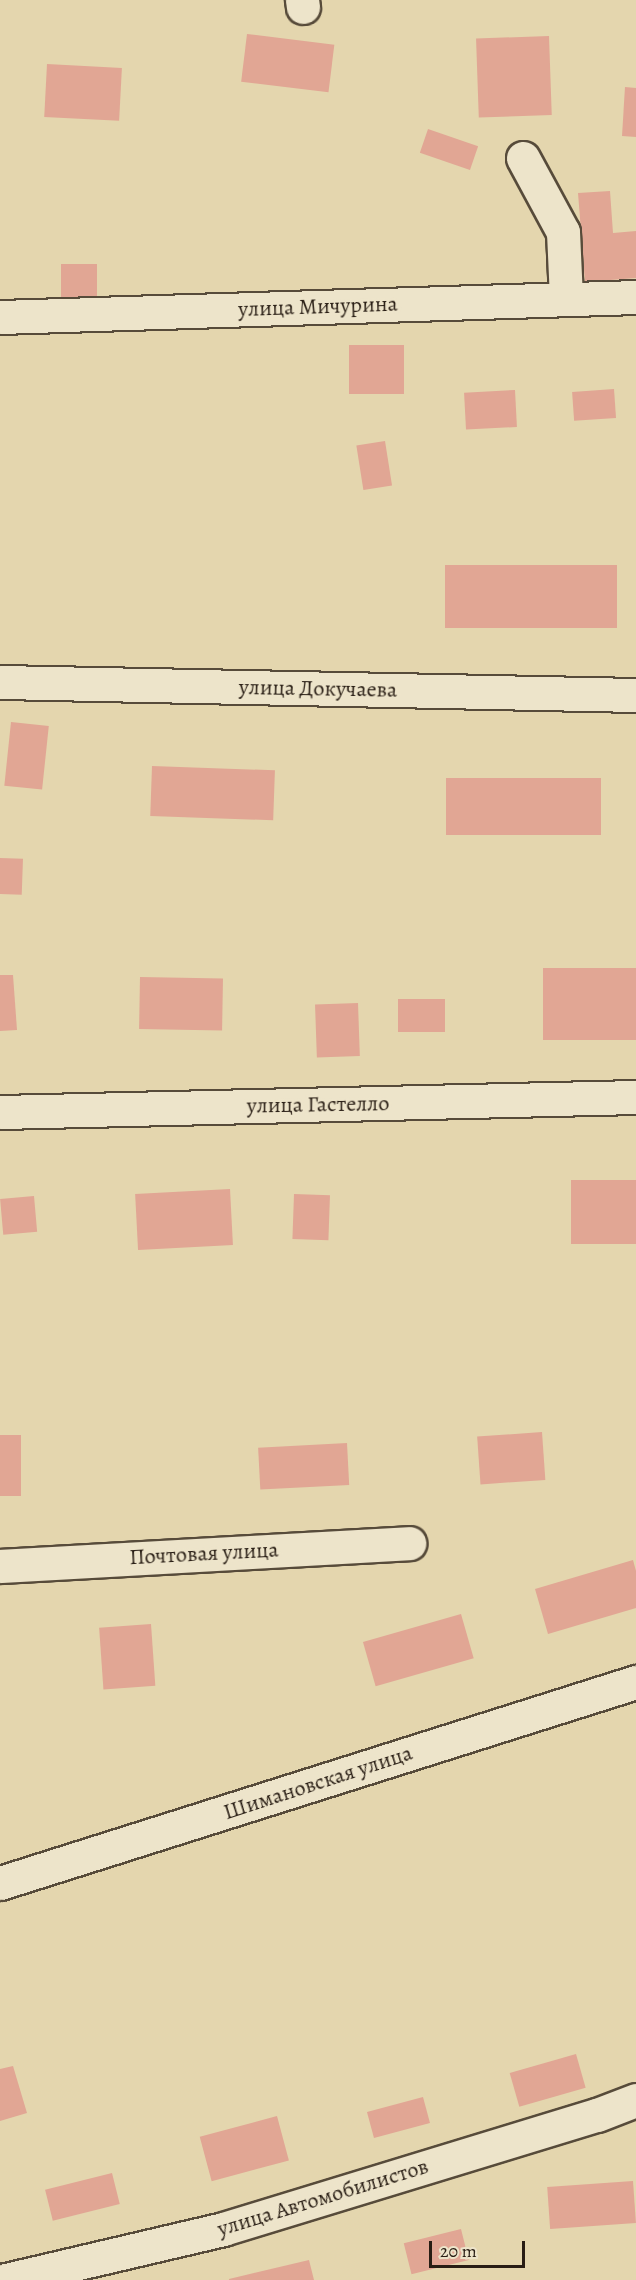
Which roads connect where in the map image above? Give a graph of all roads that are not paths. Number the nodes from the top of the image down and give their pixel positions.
1 (523, 158) dead end
2 (636, 297) edge
3 (567, 299) junction
4 (0, 316) edge
5 (0, 682) edge
6 (636, 695) edge
7 (636, 1097) edge
8 (0, 1112) edge
9 (409, 1542) dead end
10 (0, 1566) edge
11 (636, 1682) edge
12 (0, 1883) edge
13 (636, 2100) edge
14 (6, 2280) edge

1 - 3 street
2 - 3 street, улица Мичурина
3 - 4 street, улица Мичурина
5 - 6 street, улица Докучаева
7 - 8 street, улица Гастелло
9 - 10 street, Почтовая улица
11 - 12 street, Шимановская улица
13 - 14 street, улица Автомобилистов

